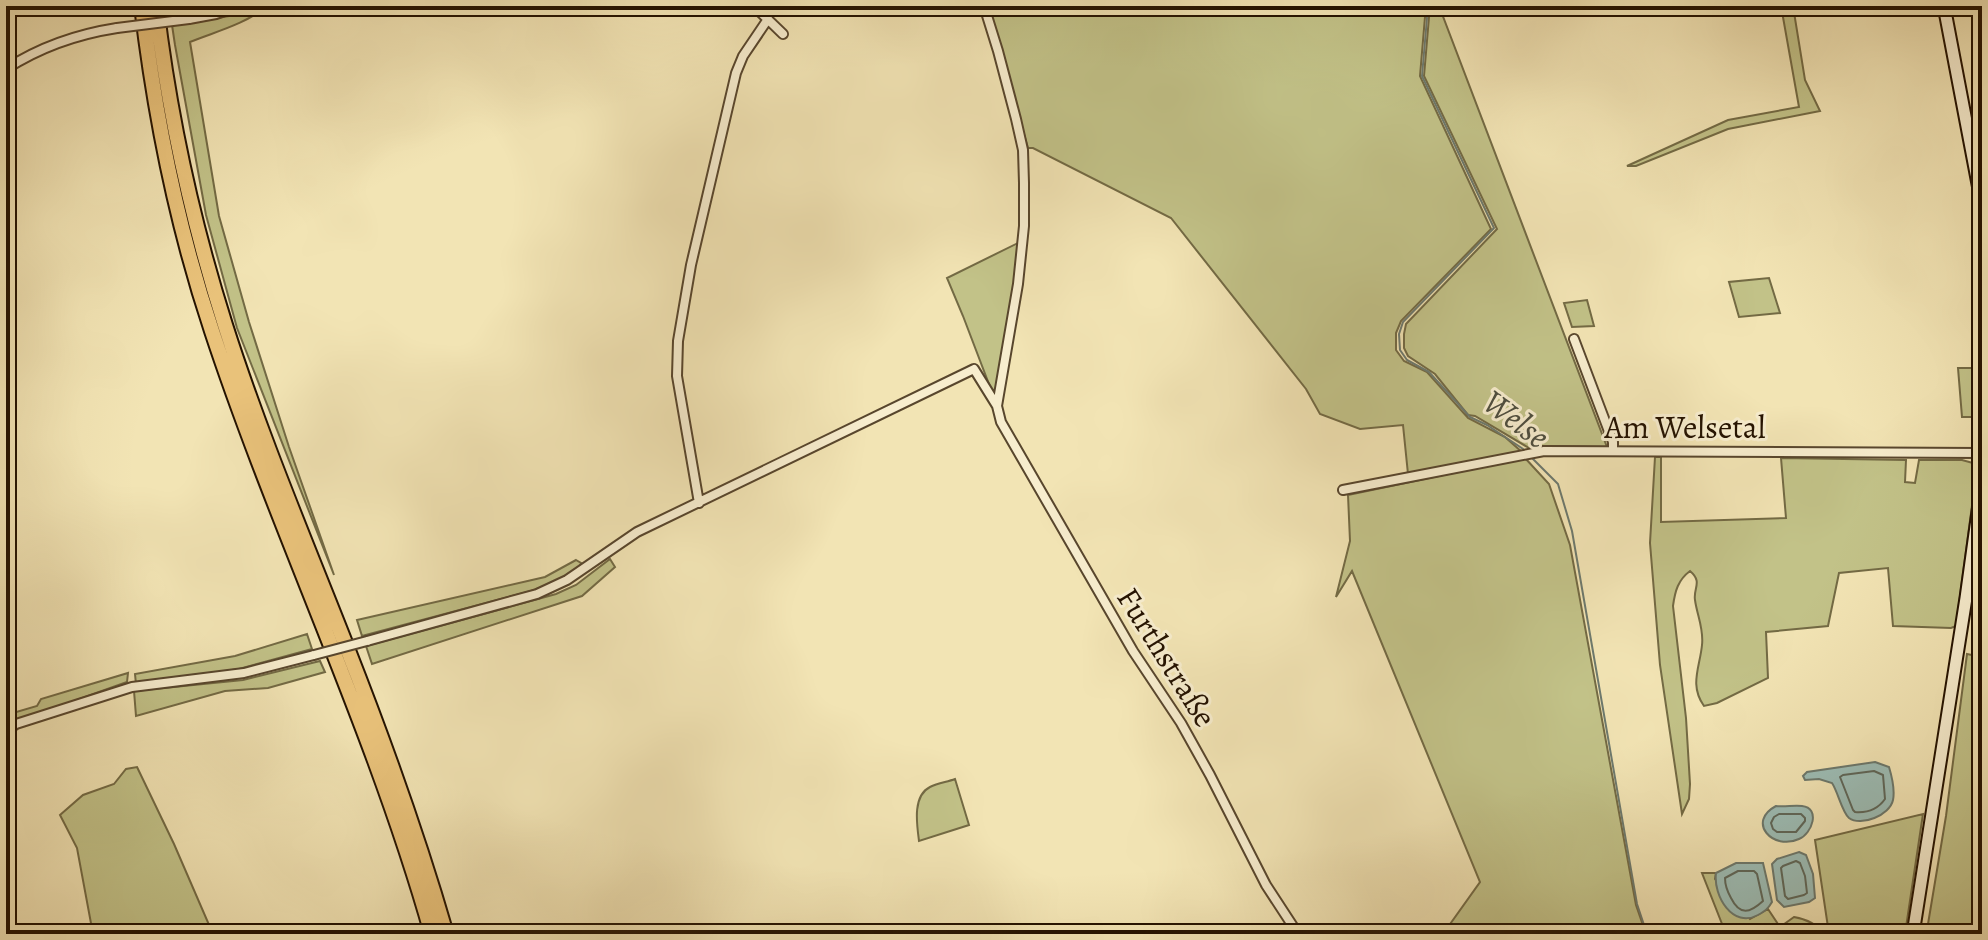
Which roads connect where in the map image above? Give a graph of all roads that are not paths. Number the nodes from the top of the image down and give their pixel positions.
1 (142, 6) edge
2 (156, 6) edge
3 (239, 6) edge
4 (754, 6) edge
5 (984, 6) edge
6 (1944, 6) edge
7 (768, 19) junction
8 (783, 34) dead end
9 (6, 69) edge
10 (1982, 205) edge
11 (1574, 339) dead end
12 (997, 406) junction
13 (1613, 450) junction
14 (1982, 453) edge
15 (1982, 483) edge
16 (1343, 490) dead end
17 (699, 503) junction
18 (11, 723) edge
19 (6, 731) edge
20 (432, 934) edge
21 (446, 934) edge
22 (1298, 934) edge
23 (1913, 934) edge

1 - 20 highway
2 - 21 highway
3 - 9 street, bridge
4 - 7 street
5 - 12 street
6 - 10 street
7 - 8 street
7 - 17 street
11 - 13 street
12 - 17 street, Furthstraße
12 - 22 street, Furthstraße
13 - 14 street, Am Welsetal
13 - 16 street, Am Welsetal
15 - 23 street
17 - 18 street, bridge
18 - 19 street

